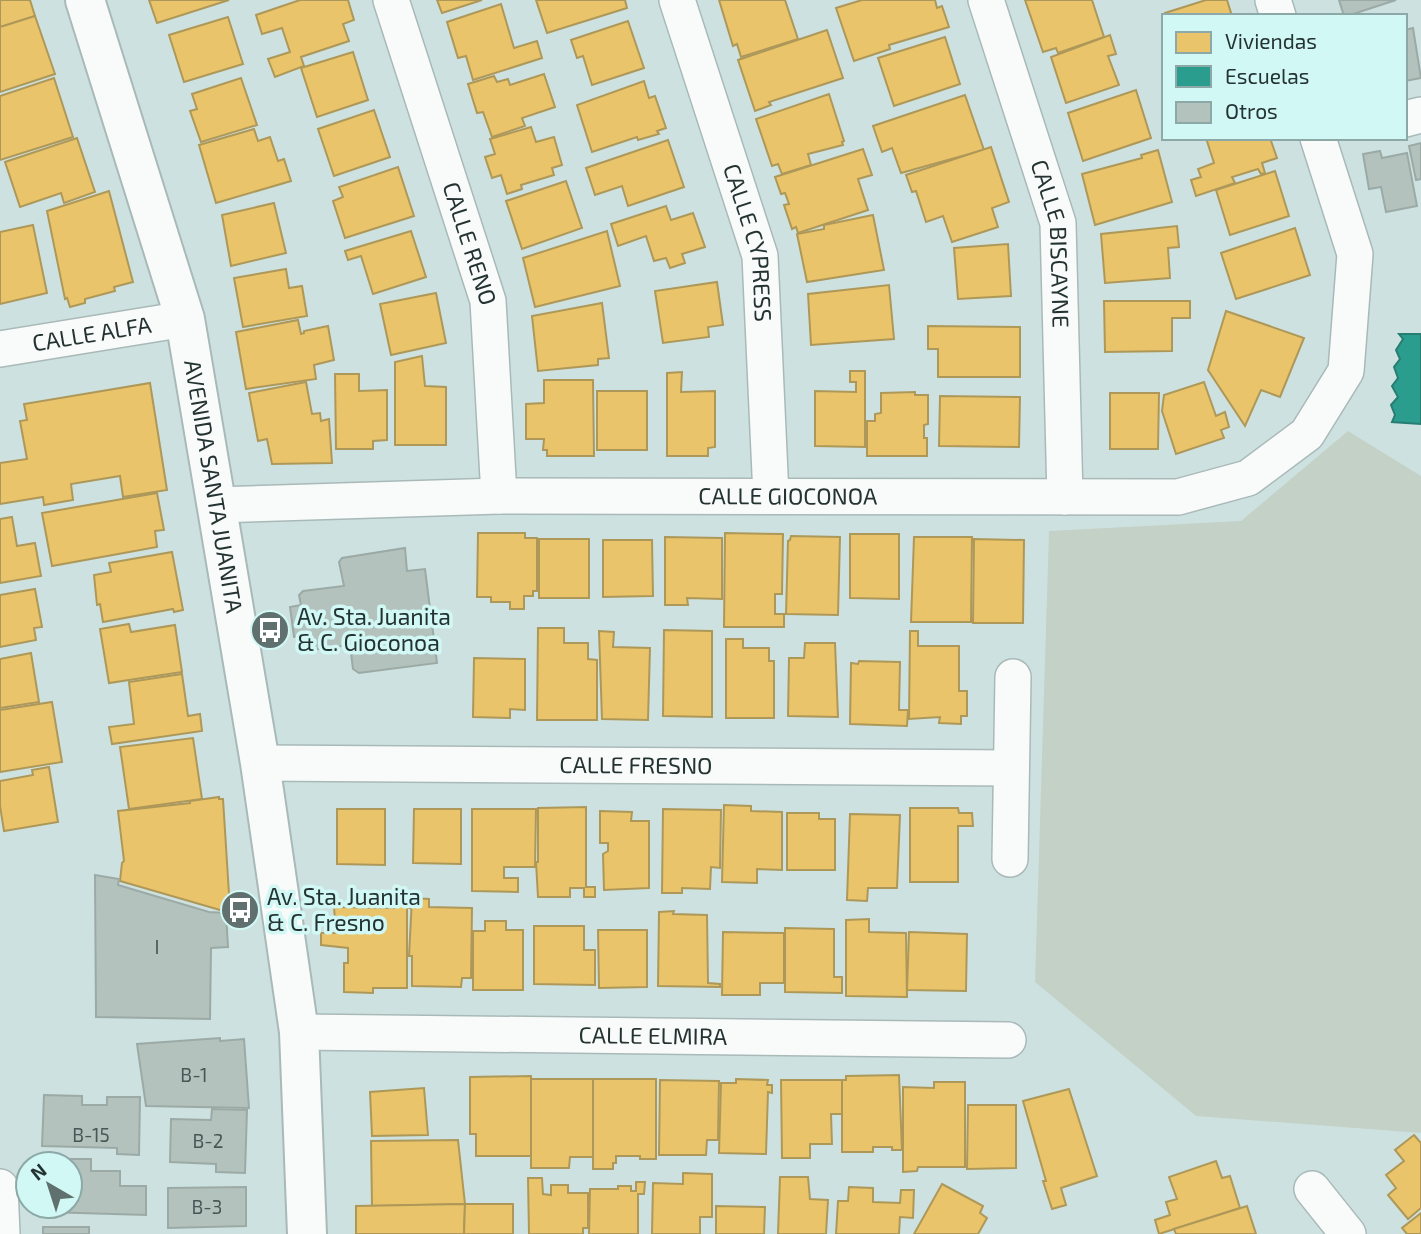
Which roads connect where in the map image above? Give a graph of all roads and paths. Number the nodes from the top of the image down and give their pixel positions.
1 (85, 0) edge
2 (391, 0) edge
3 (677, 0) edge
4 (986, 0) edge
5 (1319, 140) edge
6 (185, 318) junction
7 (0, 349) edge
8 (499, 496) junction
9 (771, 496) junction
10 (1065, 497) junction
11 (216, 505) junction
12 (1013, 677) dead end
13 (260, 763) junction
14 (1012, 768) junction
15 (1010, 859) dead end
16 (299, 1032) junction
17 (1007, 1040) dead end
18 (0, 1187) edge
19 (1312, 1189) dead end
20 (2, 1234) edge
21 (306, 1234) edge
22 (1348, 1234) edge

1 - 6 street, AVENIDA SANTA JUANITA
2 - 8 street, CALLE RENO
3 - 9 street, CALLE CYPRESS
4 - 10 street, CALLE BISCAYNE
5 - 10 street, CALLE GIOCONOA
6 - 7 street, CALLE ALFA
6 - 11 street, AVENIDA SANTA JUANITA
8 - 9 street, CALLE GIOCONOA
8 - 11 street, CALLE GIOCONOA
9 - 10 street, CALLE GIOCONOA
11 - 13 street, AVENIDA SANTA JUANITA
12 - 14 street
13 - 14 street, CALLE FRESNO
13 - 16 street, AVENIDA SANTA JUANITA
14 - 15 street
16 - 17 street, CALLE ELMIRA
16 - 21 street, AVENIDA SANTA JUANITA
18 - 20 street
19 - 22 street

